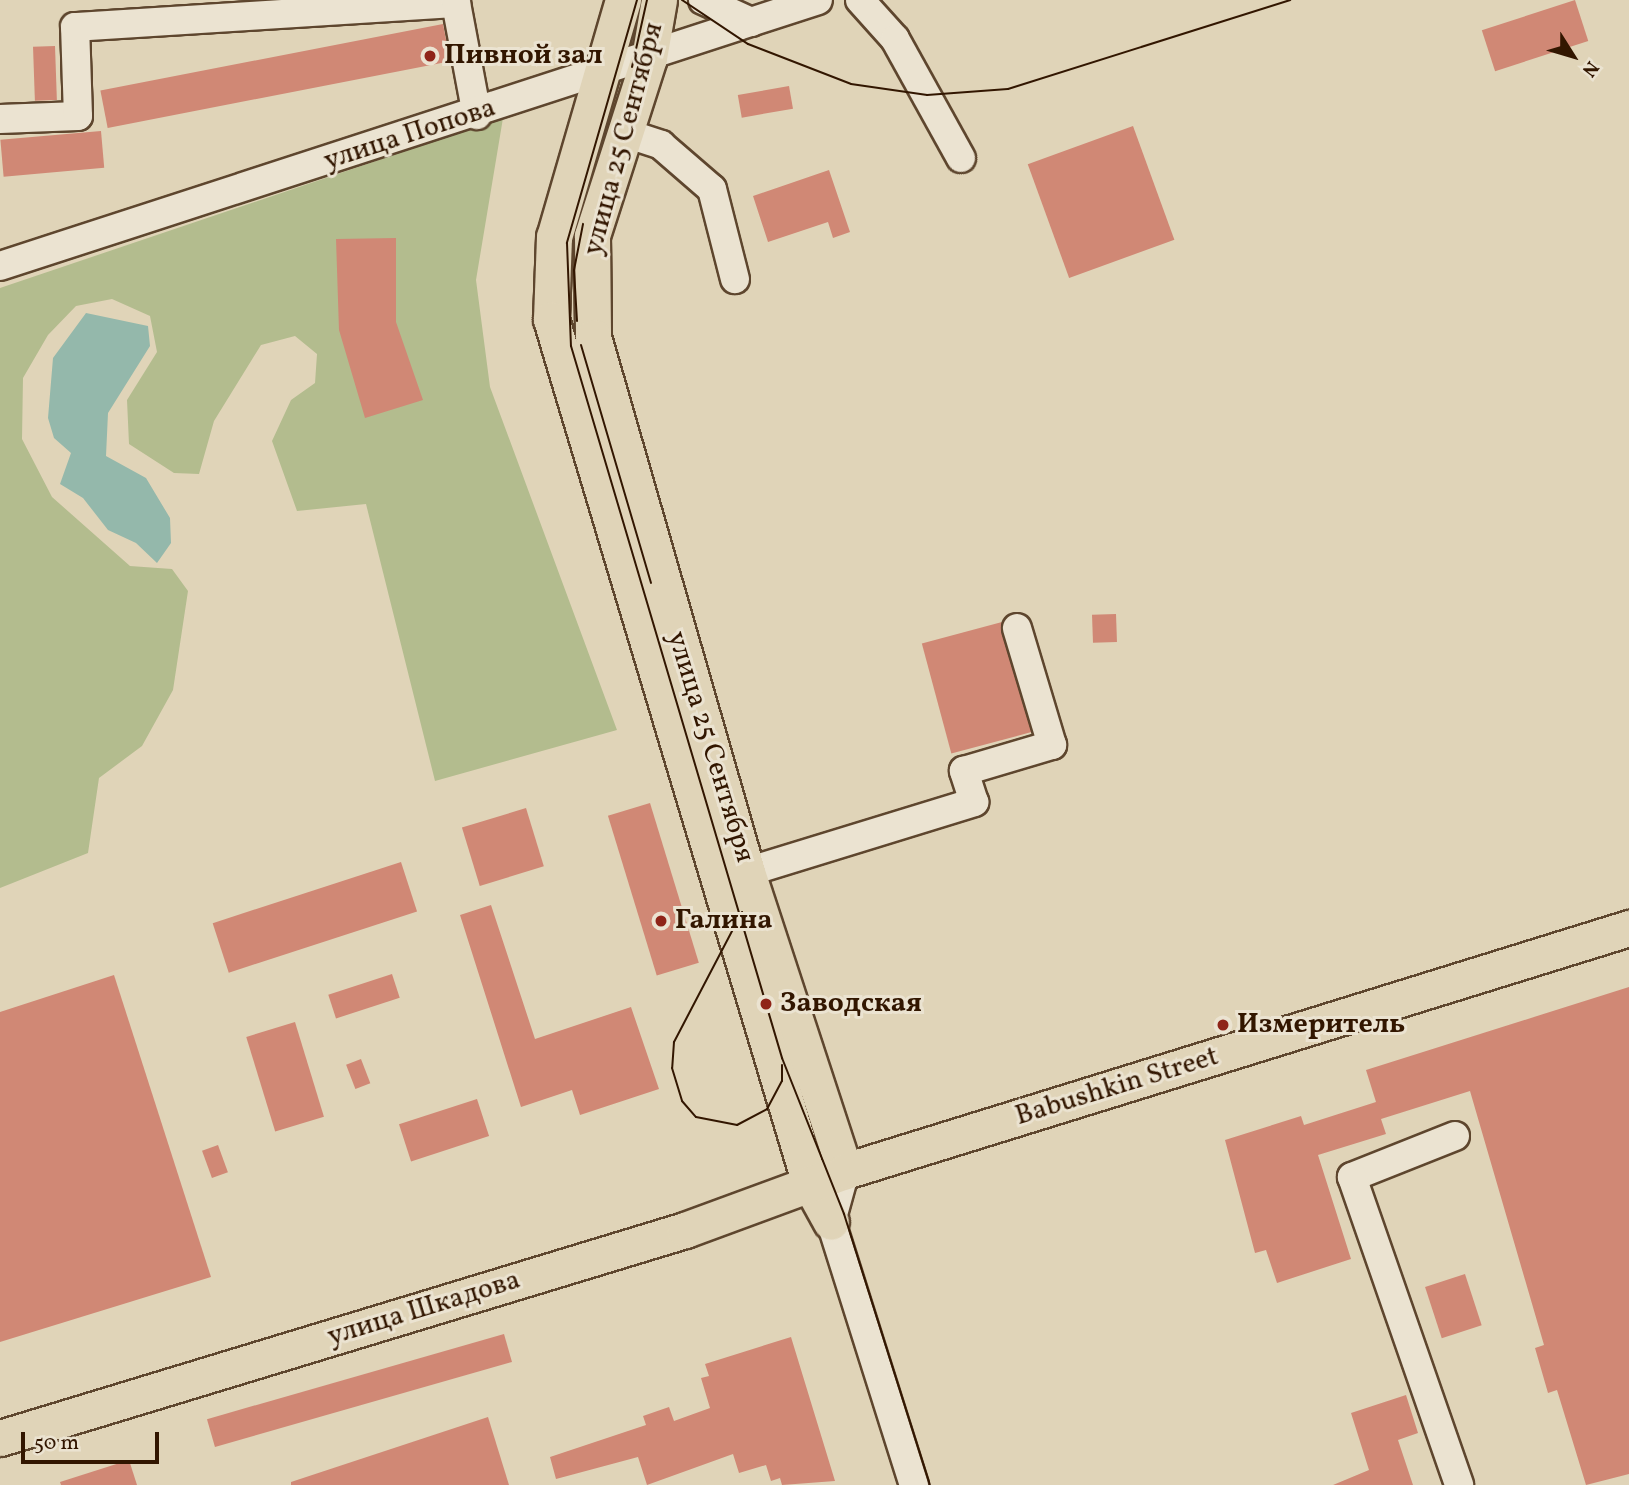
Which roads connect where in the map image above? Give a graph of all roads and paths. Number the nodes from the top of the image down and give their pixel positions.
1 (623, 0) edge
2 (659, 0) edge
3 (703, 0) edge
4 (818, 0) edge
5 (860, 0) edge
6 (456, 2) edge
7 (751, 22) junction
8 (649, 58) junction
9 (603, 73) junction
10 (477, 115) junction
11 (0, 119) edge
12 (625, 132) junction
13 (961, 158) dead end
14 (0, 266) edge
15 (735, 279) dead end
16 (1017, 628) dead end
17 (747, 872) junction
18 (1629, 928) edge
19 (1455, 1136) dead end
20 (845, 1171) junction
21 (810, 1184) junction
22 (831, 1222) junction
23 (0, 1438) edge
24 (914, 1485) edge
25 (1459, 1485) edge

1 - 9 main road
2 - 8 main road, улица 25 Сентября
3 - 7 street
4 - 7 street, улица Попова
5 - 13 street
6 - 10 street
6 - 11 street
7 - 8 street, улица Попова
8 - 9 street, улица Попова
8 - 12 main road, улица 25 Сентября
9 - 10 street, улица Попова
9 - 21 main road
10 - 14 street, улица Попова
12 - 15 street
12 - 17 main road, улица 25 Сентября
16 - 17 street
17 - 20 main road, улица 25 Сентября
18 - 20 main road, Babushkin Street
19 - 25 street
20 - 21 main road, улица Шкадова
20 - 22 street
21 - 22 main road
21 - 23 main road, улица Шкадова
22 - 24 street

